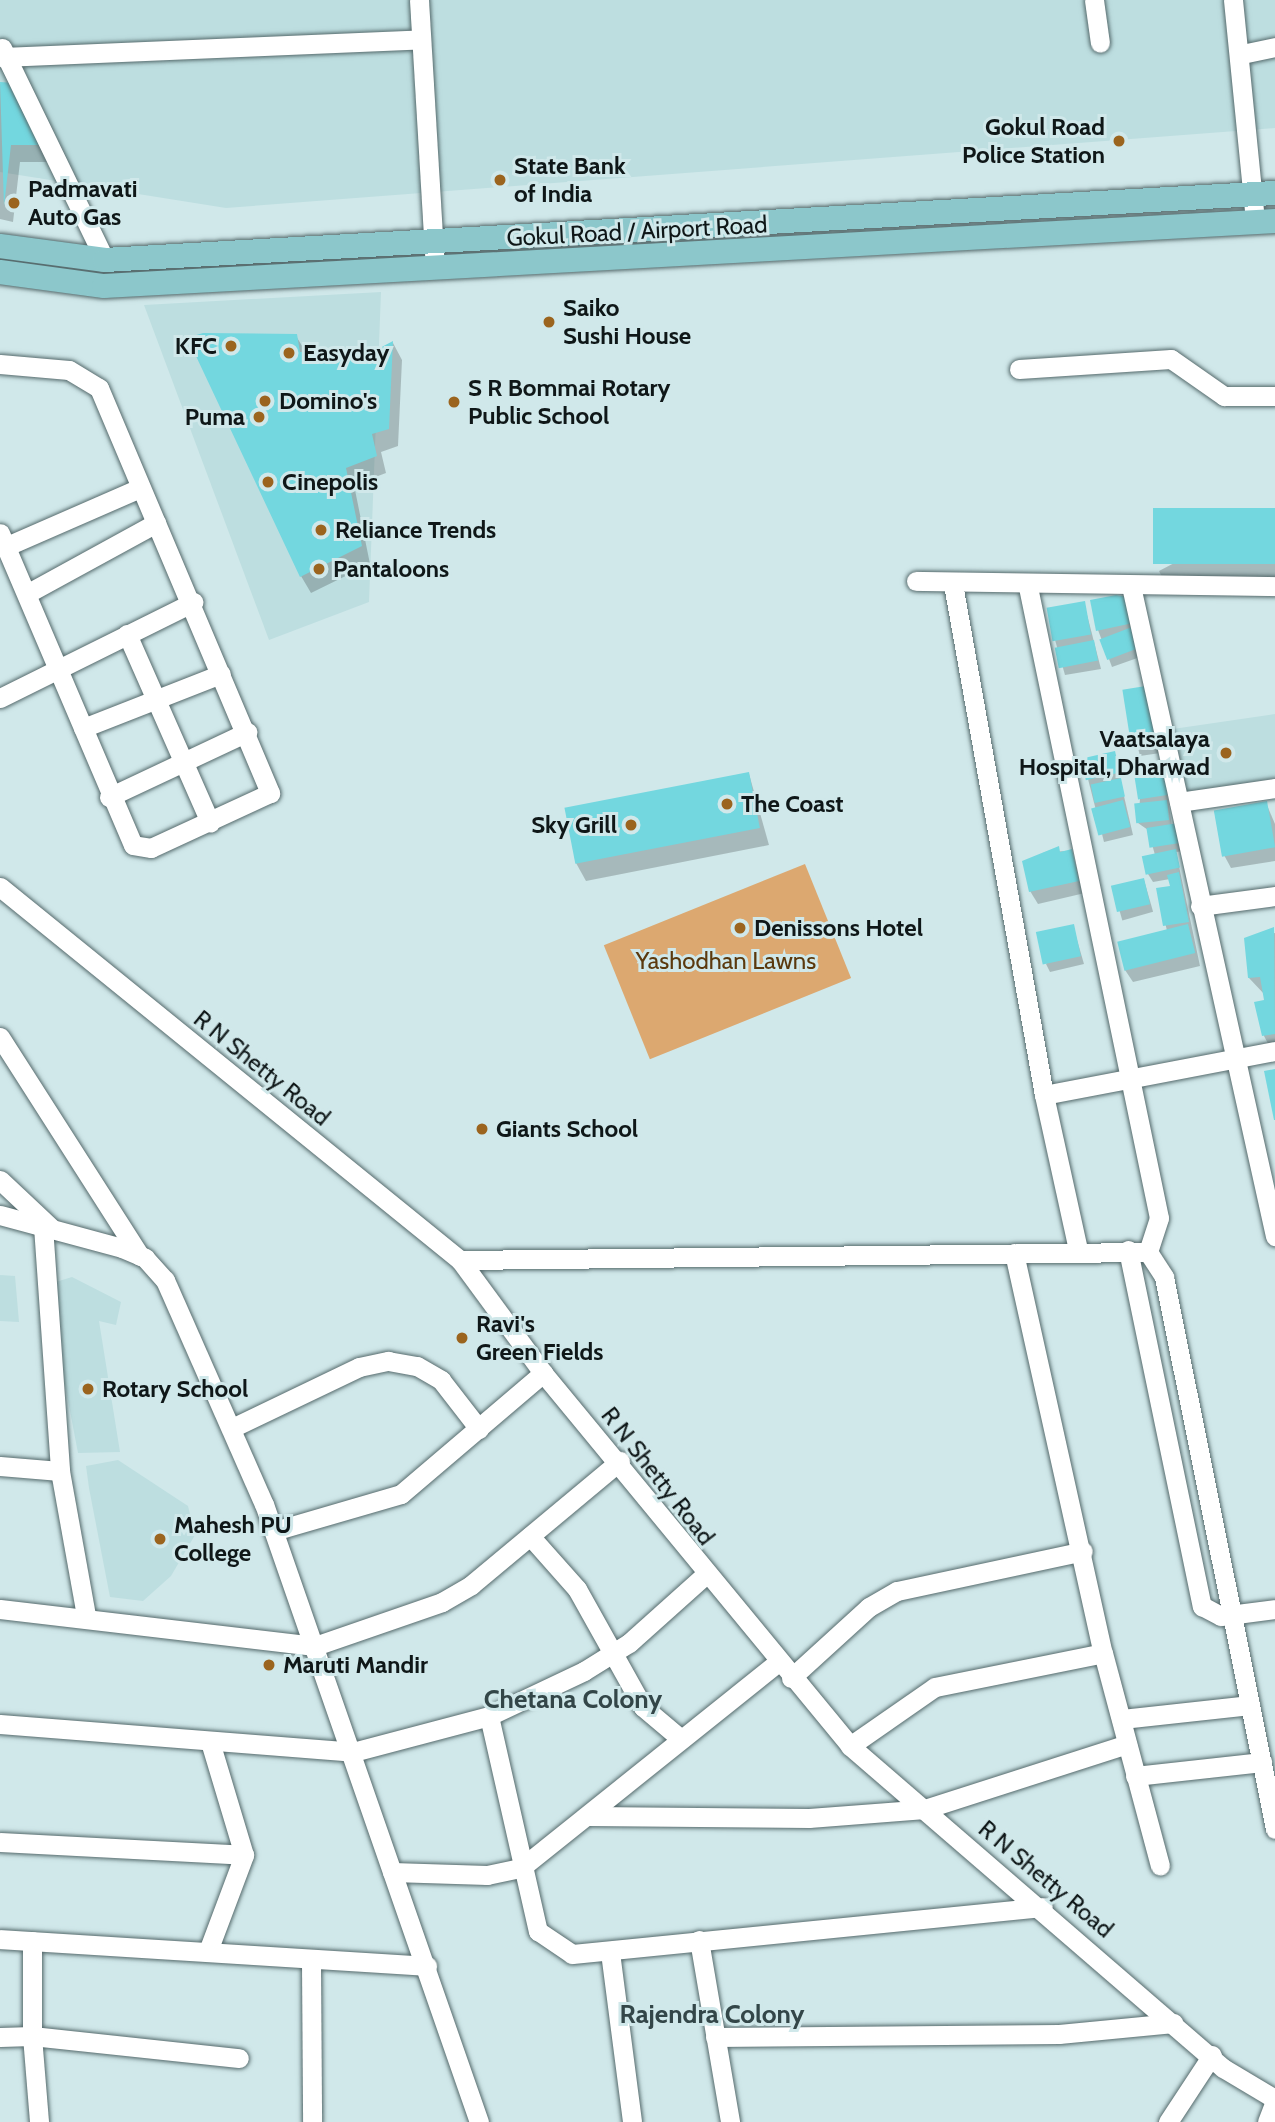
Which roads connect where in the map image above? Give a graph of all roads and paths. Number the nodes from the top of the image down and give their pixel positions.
1 (419, 0) edge
2 (1094, 0) edge
3 (1233, 0) edge
4 (421, 39) junction
5 (1100, 43) dead end
6 (1275, 47) edge
7 (2, 52) edge
8 (1242, 54) junction
9 (1264, 194) edge
10 (1265, 221) edge
11 (436, 242) junction
12 (0, 246) edge
13 (105, 260) junction
14 (435, 269) junction
15 (0, 272) edge
16 (0, 364) edge
17 (1019, 369) dead end
18 (1275, 396) edge
19 (140, 488) junction
20 (156, 523) junction
21 (4, 539) edge
22 (916, 581) dead end
23 (953, 584) junction
24 (1131, 586) junction
25 (1275, 586) edge
26 (1028, 587) junction
27 (30, 592) junction
28 (193, 601) junction
29 (127, 634) junction
30 (58, 667) junction
31 (221, 674) junction
32 (0, 698) edge
33 (157, 700) junction
34 (83, 728) junction
35 (247, 732) junction
36 (184, 762) junction
37 (1275, 788) edge
38 (109, 797) junction
39 (1179, 802) junction
40 (210, 822) junction
41 (0, 887) edge
42 (1275, 896) edge
43 (1200, 906) junction
44 (0, 1037) edge
45 (1275, 1051) edge
46 (1232, 1059) junction
47 (1129, 1080) junction
48 (1044, 1095) junction
49 (0, 1180) edge
50 (0, 1215) edge
51 (47, 1227) junction
52 (1275, 1237) edge
53 (1078, 1249) junction
54 (1128, 1250) junction
55 (1148, 1252) junction
56 (1014, 1253) junction
57 (140, 1256) junction
58 (460, 1260) junction
59 (543, 1373) junction
60 (234, 1427) junction
61 (479, 1429) junction
62 (620, 1461) junction
63 (0, 1466) edge
64 (60, 1471) junction
65 (274, 1531) junction
66 (530, 1536) junction
67 (1083, 1551) junction
68 (705, 1575) junction
69 (0, 1609) edge
70 (1275, 1609) edge
71 (86, 1616) junction
72 (1237, 1616) junction
73 (315, 1646) junction
74 (617, 1651) junction
75 (1103, 1653) junction
76 (777, 1663) junction
77 (791, 1678) junction
78 (1250, 1705) junction
79 (489, 1716) junction
80 (1122, 1719) junction
81 (0, 1724) edge
82 (681, 1739) junction
83 (210, 1742) junction
84 (1127, 1744) junction
85 (850, 1746) junction
86 (353, 1752) junction
87 (1262, 1762) junction
88 (1135, 1776) junction
89 (925, 1809) junction
90 (588, 1816) junction
91 (1275, 1829) edge
92 (0, 1842) edge
93 (244, 1855) junction
94 (1160, 1866) dead end
95 (521, 1868) junction
96 (392, 1872) junction
97 (1043, 1907) junction
98 (0, 1939) edge
99 (32, 1941) junction
100 (699, 1941) junction
101 (208, 1951) junction
102 (610, 1952) junction
103 (311, 1963) junction
104 (426, 1966) junction
105 (1173, 2023) junction
106 (32, 2036) junction
107 (0, 2037) edge
108 (715, 2037) junction
109 (1212, 2055) junction
110 (239, 2058) dead end
111 (1275, 2100) edge
112 (39, 2122) edge
113 (312, 2122) edge
114 (480, 2122) edge
115 (632, 2122) edge
116 (730, 2122) edge
117 (1168, 2122) edge
118 (1266, 2122) edge

1 - 4 street
2 - 5 street
3 - 8 street
4 - 7 street
4 - 11 street
6 - 8 street
7 - 13 street
8 - 9 street
9 - 10 street
9 - 11 main road, Gokul Road / Airport Road
10 - 14 main road, Gokul Road / Airport Road
11 - 13 main road, Gokul Road / Airport Road
11 - 14 street
12 - 13 main road, Gokul Road / Airport Road
14 - 15 main road, Gokul Road / Airport Road
16 - 19 street
17 - 18 street
19 - 20 street
19 - 21 street
20 - 27 street
20 - 28 street
21 - 27 street
22 - 23 street
23 - 26 street
23 - 48 street
24 - 25 street
24 - 26 street
24 - 39 street
26 - 47 street
27 - 30 street
28 - 29 street
28 - 31 street
29 - 30 street
29 - 33 street
30 - 32 street
30 - 34 street
31 - 33 street
31 - 35 street
33 - 34 street
33 - 36 street
34 - 38 street
35 - 36 street
35 - 40 street
36 - 38 street
36 - 40 street
37 - 39 street
38 - 40 street
39 - 43 street
41 - 58 street, R N Shetty Road
42 - 43 street
43 - 46 street
44 - 57 street
45 - 46 street
46 - 47 street
46 - 52 street
47 - 48 street
47 - 55 street
48 - 53 street
49 - 51 street
50 - 51 street
51 - 57 street
51 - 64 street
53 - 54 street
53 - 56 street
54 - 55 street
54 - 72 street
55 - 72 street
56 - 58 street
56 - 67 street
57 - 60 street
58 - 59 street, R N Shetty Road
59 - 61 street
59 - 62 street, R N Shetty Road
60 - 61 street
60 - 65 street
61 - 65 street
62 - 66 street
62 - 68 street, R N Shetty Road
63 - 64 street
64 - 71 street
65 - 73 street
66 - 73 street
66 - 74 street
67 - 75 street
67 - 77 street
68 - 74 street
68 - 76 street, R N Shetty Road
69 - 71 street
70 - 72 street
71 - 73 street
72 - 78 street
73 - 86 street
74 - 79 street
74 - 82 street
75 - 80 street
75 - 85 street
76 - 77 street, R N Shetty Road
76 - 82 street
77 - 85 street, R N Shetty Road
78 - 80 street
78 - 87 street
79 - 86 street
79 - 95 street
80 - 84 street
81 - 83 street
82 - 90 street
83 - 86 street
83 - 93 street
84 - 88 street
84 - 89 street
85 - 89 street, R N Shetty Road
86 - 96 street
87 - 88 street
87 - 91 street
88 - 94 street
89 - 90 street
89 - 97 street, R N Shetty Road
90 - 95 street
92 - 93 street
93 - 101 street
95 - 96 street
95 - 102 street
96 - 104 street
97 - 100 street
97 - 105 street, R N Shetty Road
98 - 99 street
99 - 101 street
99 - 106 street
100 - 102 street
100 - 108 street
101 - 103 street
102 - 115 street
103 - 104 street
103 - 113 street
104 - 114 street
105 - 108 street
105 - 109 street, R N Shetty Road
106 - 107 street
106 - 110 street
106 - 112 street
108 - 116 street
109 - 111 street, R N Shetty Road
109 - 117 street
111 - 118 street

